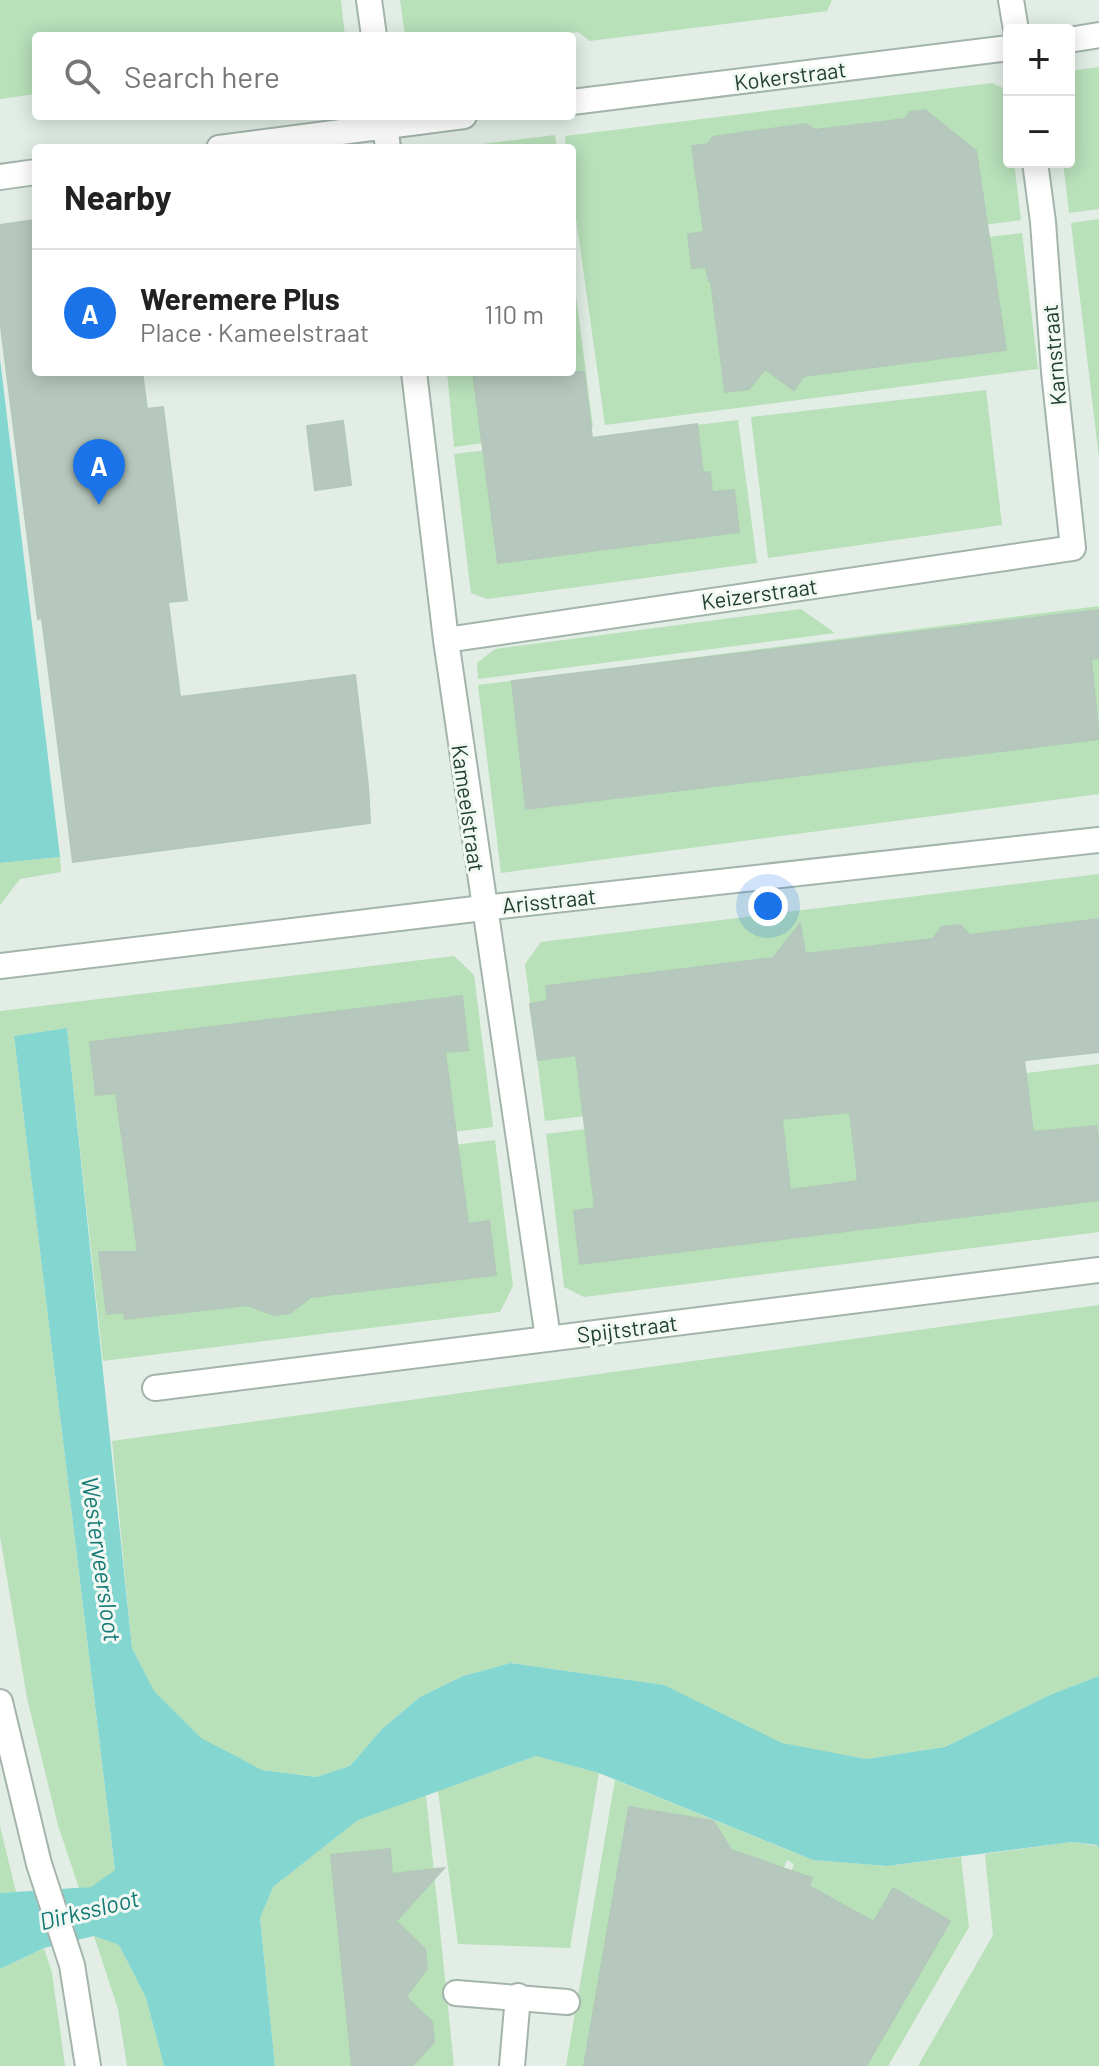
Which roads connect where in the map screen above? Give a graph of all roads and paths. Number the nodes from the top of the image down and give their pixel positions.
1 (369, 0) edge
2 (1011, 0) edge
3 (1015, 24) edge
4 (373, 32) edge
5 (1099, 35) edge
6 (1075, 39) edge
7 (1003, 49) edge
8 (576, 102) edge
9 (442, 120) edge
10 (386, 130) edge
11 (256, 144) edge
12 (1036, 168) edge
13 (32, 173) edge
14 (0, 177) edge
15 (414, 376) edge
16 (1073, 548) joint
17 (446, 640) junction
18 (1099, 840) edge
19 (483, 908) junction
20 (0, 966) edge
21 (1099, 1270) edge
22 (548, 1338) junction
23 (155, 1388) dead end
24 (0, 1702) edge
25 (456, 1993) dead end
26 (518, 1996) junction
27 (567, 2002) dead end
28 (88, 2066) edge
29 (512, 2066) edge

1 - 4 street
2 - 3 street
5 - 6 street
7 - 8 street, Kokerstraat
9 - 10 street
10 - 11 street
12 - 16 street, Karnstraat
13 - 14 street
15 - 17 street, Kameelstraat
16 - 17 street, Keizerstraat
17 - 19 street, Kameelstraat
18 - 19 street, Arisstraat
19 - 20 street, Arisstraat
19 - 22 street, Kameelstraat
21 - 22 street, Spijtstraat
22 - 23 street, Spijtstraat
24 - 28 street
25 - 26 street
26 - 27 street
26 - 29 street

